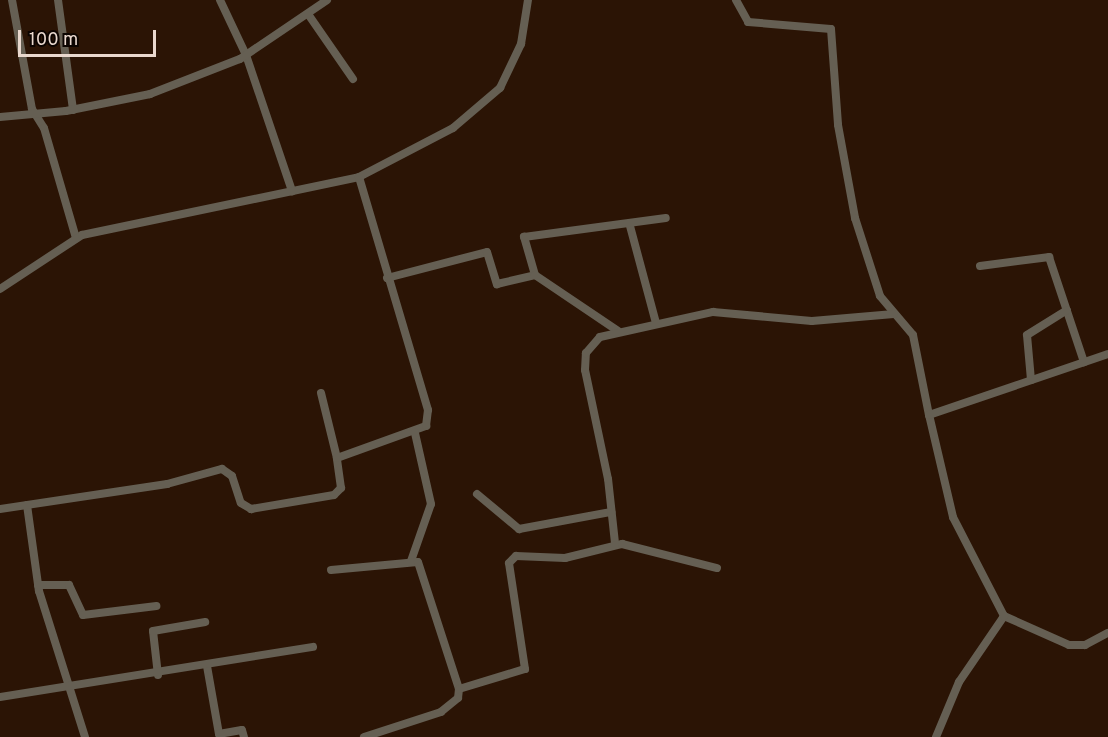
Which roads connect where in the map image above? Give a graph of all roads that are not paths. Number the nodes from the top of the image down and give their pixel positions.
1 (12, 0) edge
2 (58, 0) edge
3 (220, 0) edge
4 (327, 0) edge
5 (528, 0) edge
6 (736, 0) edge
7 (308, 14) junction
8 (246, 55) junction
9 (353, 79) dead end
10 (73, 110) junction
11 (35, 114) junction
12 (0, 117) edge
13 (359, 177) junction
14 (292, 191) junction
15 (666, 218) dead end
16 (630, 226) junction
17 (76, 238) junction
18 (980, 266) dead end
19 (536, 275) junction
20 (387, 278) junction
21 (0, 289) edge
22 (1067, 310) junction
23 (894, 314) junction
24 (656, 323) junction
25 (618, 332) junction
26 (1108, 354) edge
27 (1084, 362) junction
28 (1032, 380) junction
29 (321, 393) dead end
30 (929, 415) junction
31 (415, 432) junction
32 (337, 458) junction
33 (477, 494) dead end
34 (27, 506) junction
35 (0, 509) edge
36 (612, 512) junction
37 (615, 543) junction
38 (411, 561) junction
39 (717, 568) dead end
40 (331, 570) dead end
41 (38, 585) junction
42 (156, 606) dead end
43 (1004, 616) junction
44 (205, 622) dead end
45 (1108, 633) edge
46 (314, 647) dead end
47 (207, 666) junction
48 (158, 675) junction
49 (69, 686) junction
50 (459, 689) junction
51 (0, 697) edge
52 (369, 736) edge
53 (85, 737) edge
54 (244, 737) edge
55 (936, 737) edge

1 - 11 street
2 - 10 street
3 - 8 street
4 - 7 street
5 - 13 street
6 - 23 street
7 - 8 street
7 - 9 street
8 - 10 street
8 - 14 street
10 - 11 street
11 - 12 street
11 - 17 street
13 - 14 street
13 - 20 street
14 - 17 street
15 - 16 street
16 - 19 street
16 - 24 street
17 - 21 street
18 - 22 street
19 - 20 street
19 - 25 street
20 - 31 street
22 - 27 street
22 - 28 street
23 - 24 street
23 - 30 street
24 - 25 street
25 - 36 street
26 - 27 street
27 - 28 street
28 - 30 street
29 - 32 street
30 - 43 street
31 - 32 street
31 - 38 street
32 - 34 street
33 - 36 street
34 - 35 street
34 - 41 street
36 - 37 street
37 - 39 street
37 - 50 street
38 - 40 street
38 - 50 street
41 - 42 street
41 - 49 street
43 - 45 street
43 - 55 street
44 - 48 street
46 - 47 street
47 - 48 street
47 - 54 street
48 - 49 street
49 - 51 street
49 - 53 street
50 - 52 street

